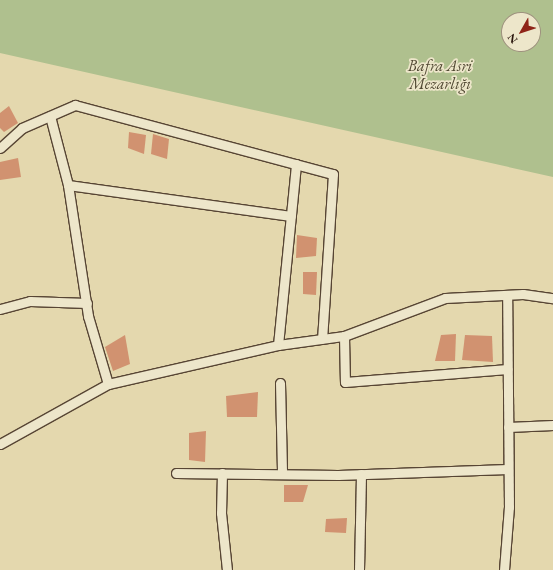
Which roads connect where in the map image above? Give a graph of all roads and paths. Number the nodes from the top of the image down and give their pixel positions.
1 (50, 116) junction
2 (0, 148) edge
3 (296, 164) junction
4 (68, 185) junction
5 (291, 216) junction
6 (507, 295) junction
7 (553, 298) edge
8 (86, 304) junction
9 (0, 309) edge
10 (344, 336) junction
11 (322, 339) junction
12 (278, 345) junction
13 (507, 369) junction
14 (280, 383) dead end
15 (108, 384) junction
16 (553, 425) edge
17 (508, 427) junction
18 (0, 444) edge
19 (508, 470) junction
20 (176, 473) dead end
21 (222, 473) junction
22 (282, 474) junction
23 (361, 474) junction
24 (228, 570) edge
25 (359, 570) edge
26 (504, 570) edge

1 - 2 street
1 - 3 street
1 - 4 street
3 - 5 street
3 - 11 street
4 - 5 street
4 - 8 street
5 - 12 street
6 - 7 street
6 - 10 street
6 - 13 street
8 - 9 street
8 - 15 street
10 - 11 street
10 - 13 street
11 - 12 street
12 - 15 street
13 - 17 street
14 - 22 street
15 - 18 street
16 - 17 street
17 - 19 street
19 - 23 street
19 - 26 street
20 - 21 street
21 - 22 street
21 - 24 street
22 - 23 street
23 - 25 street

